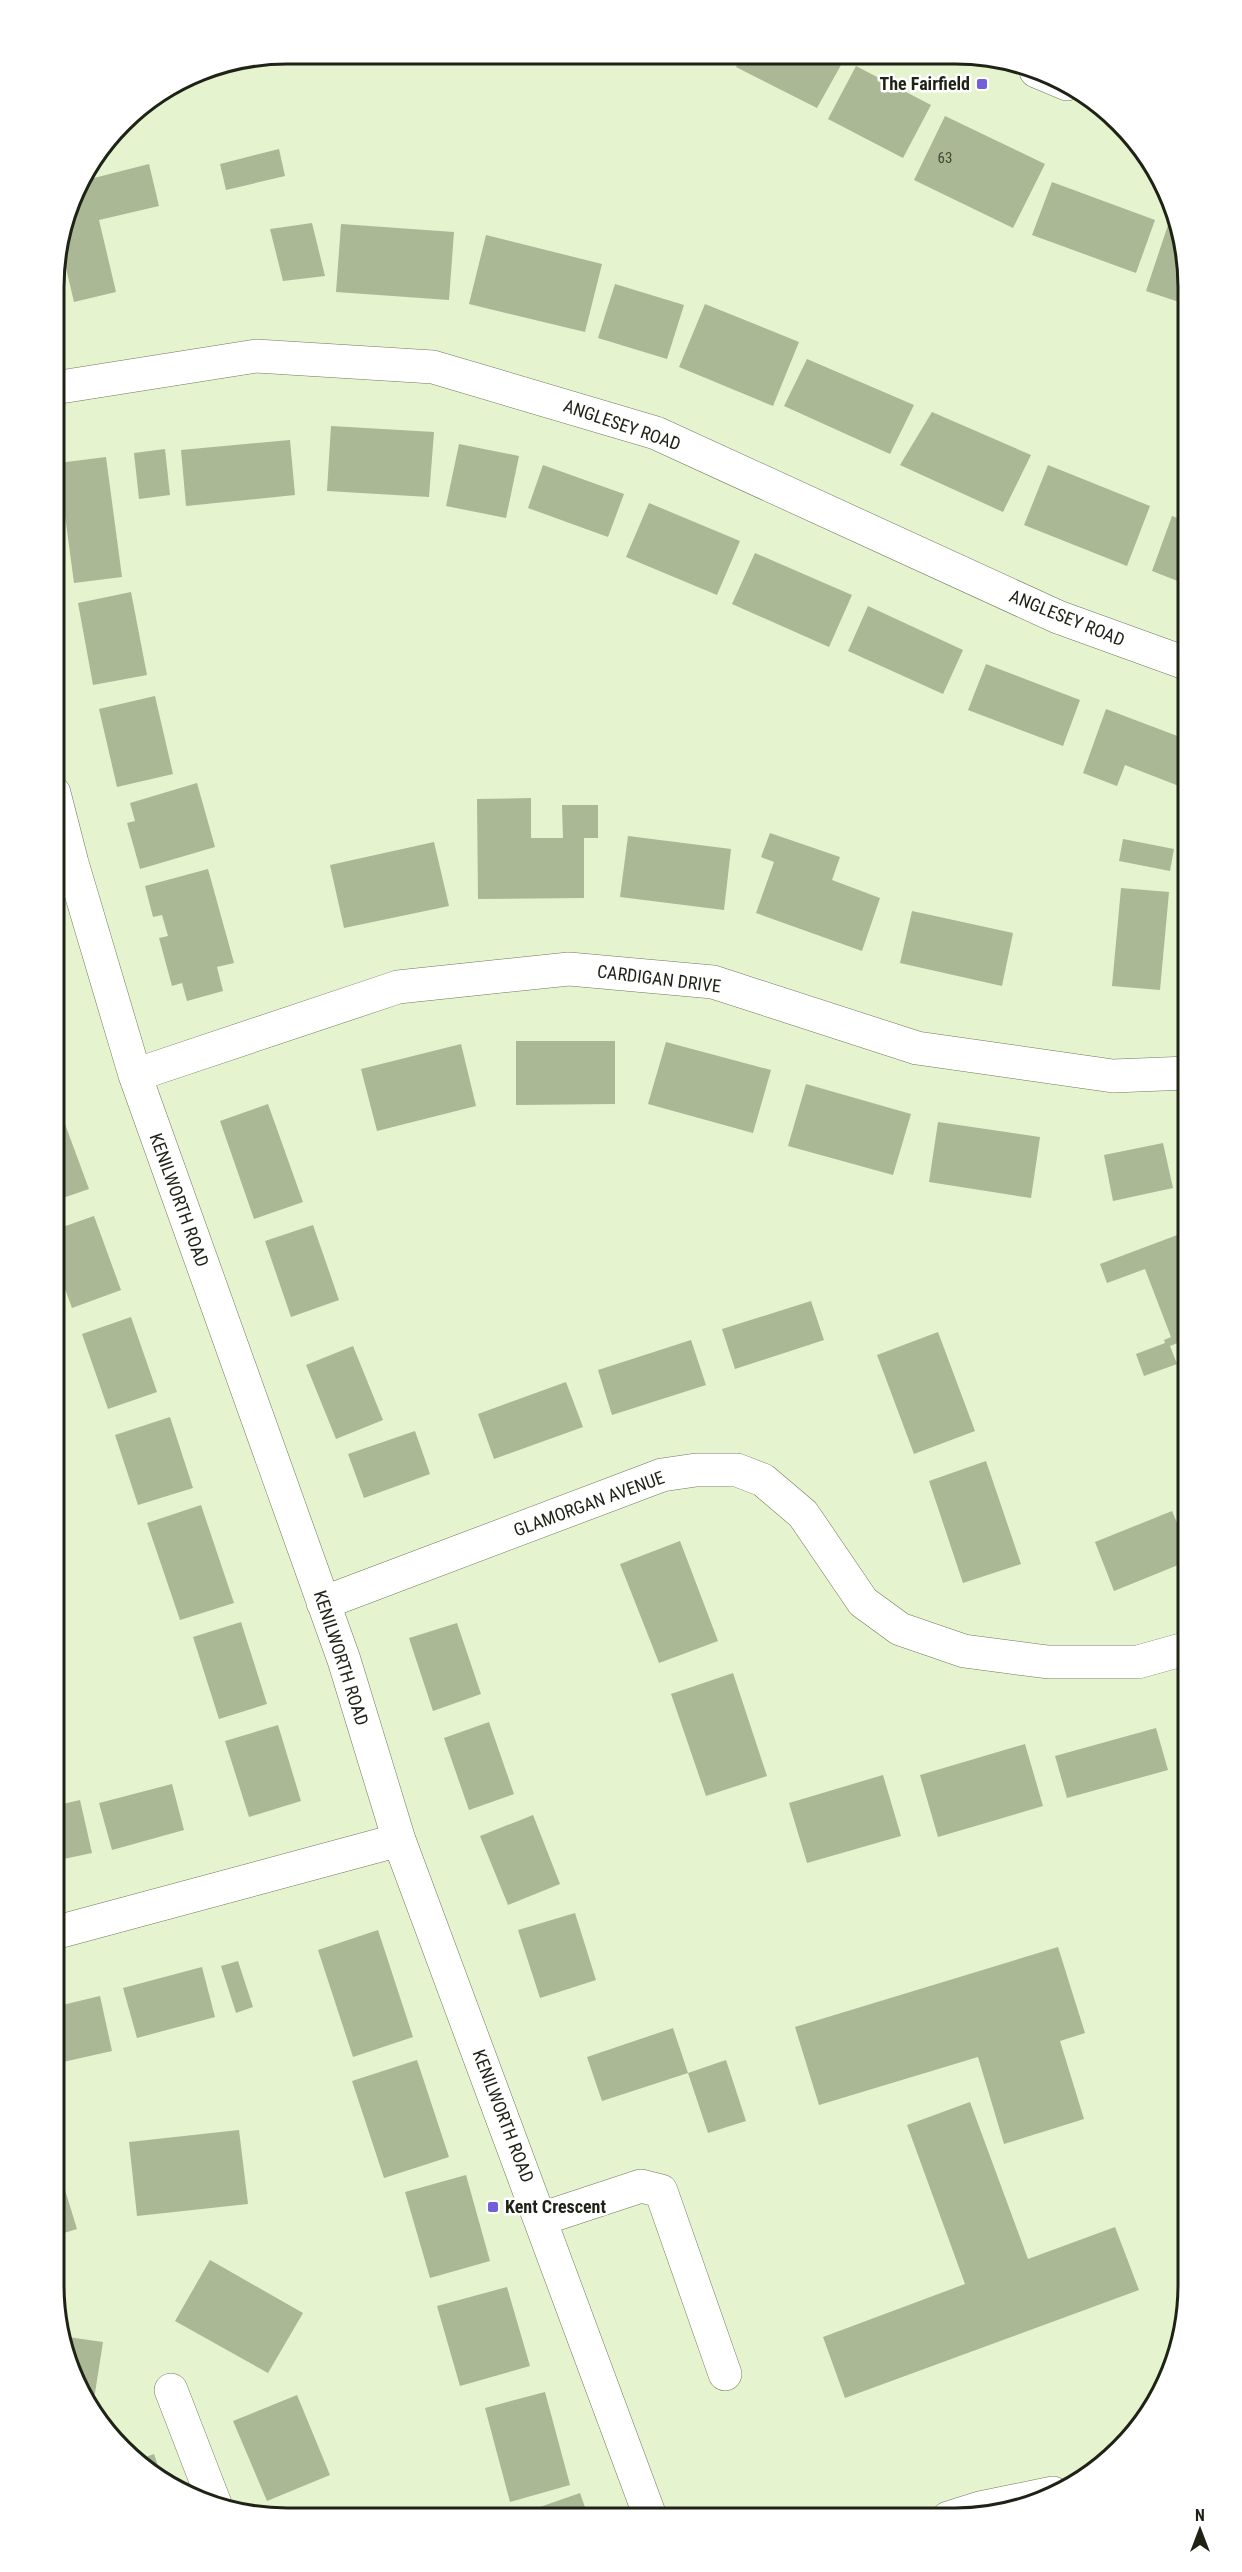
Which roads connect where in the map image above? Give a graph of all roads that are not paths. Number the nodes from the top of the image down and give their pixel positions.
1 (64, 386) edge
2 (1178, 660) edge
3 (64, 831) edge
4 (1178, 1073) edge
5 (135, 1075) junction
6 (323, 1603) junction
7 (1178, 1651) edge
8 (399, 1840) junction
9 (64, 1930) edge
10 (541, 2219) junction
11 (725, 2374) dead end
12 (171, 2390) dead end
13 (211, 2494) edge
14 (647, 2508) edge

1 - 2 street, ANGLESEY ROAD
3 - 5 street, KENILWORTH ROAD
4 - 5 street, CARDIGAN DRIVE
5 - 6 street, KENILWORTH ROAD
6 - 7 street, GLAMORGAN AVENUE
6 - 8 street, KENILWORTH ROAD
8 - 9 street
8 - 10 street, KENILWORTH ROAD
10 - 11 street
10 - 14 street, KENILWORTH ROAD
12 - 13 street

